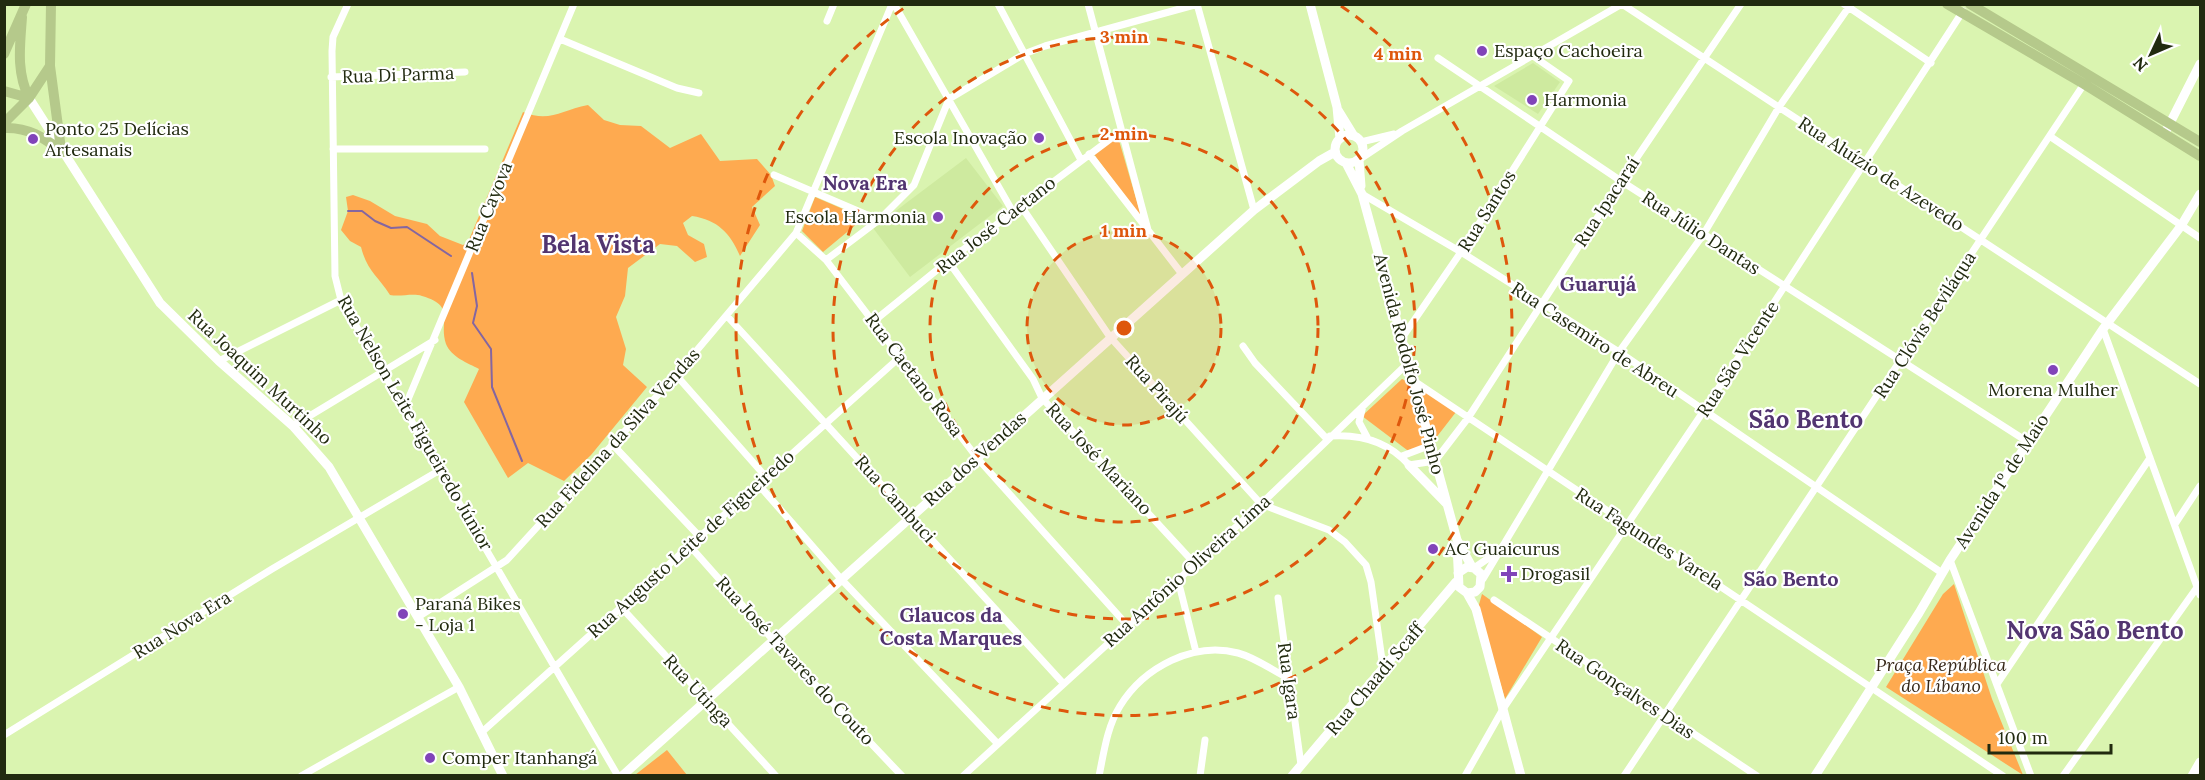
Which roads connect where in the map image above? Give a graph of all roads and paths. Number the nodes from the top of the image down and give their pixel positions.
1 (26, 4) edge
2 (51, 4) edge
3 (348, 4) edge
4 (574, 4) edge
5 (834, 4) edge
6 (893, 4) edge
7 (998, 4) edge
8 (1088, 4) edge
9 (1310, 4) edge
10 (1622, 4) edge
11 (1741, 4) edge
12 (1947, 4) edge
13 (1198, 5) edge
14 (1848, 6) edge
15 (1966, 7) edge
16 (22, 17) junction
17 (827, 21) dead end
18 (1095, 32) junction
19 (560, 39) junction
20 (4, 54) edge
21 (1024, 54) junction
22 (1533, 56) junction
23 (1438, 57) dead end
24 (1704, 58) junction
25 (1931, 63) junction
26 (2200, 64) edge
27 (50, 66) junction
28 (465, 72) dead end
29 (331, 77) junction
30 (2084, 84) junction
31 (1480, 85) junction
32 (4, 92) edge
33 (699, 93) dead end
34 (29, 98) junction
35 (950, 99) junction
36 (1779, 107) junction
37 (1337, 108) junction
38 (4, 125) edge
39 (1541, 127) junction
40 (2167, 128) junction
41 (1121, 131) junction
42 (1402, 131) junction
43 (2051, 137) junction
44 (1340, 139) junction
45 (1358, 139) junction
46 (2200, 142) edge
47 (333, 149) junction
48 (485, 149) dead end
49 (63, 151) junction
50 (1335, 152) junction
51 (1089, 154) junction
52 (2200, 156) edge
53 (1359, 159) junction
54 (1081, 160) junction
55 (1346, 163) junction
56 (1866, 163) junction
57 (774, 175) dead end
58 (1620, 182) junction
59 (1361, 191) junction
60 (813, 192) junction
61 (2200, 194) edge
62 (1021, 206) junction
63 (1254, 210) junction
64 (1013, 212) junction
65 (879, 220) junction
66 (2181, 226) junction
67 (1148, 230) junction
68 (796, 233) junction
69 (1703, 235) junction
70 (2200, 238) edge
71 (1980, 240) junction
72 (1461, 252) junction
73 (826, 260) junction
74 (948, 261) junction
75 (1182, 274) junction
76 (1784, 287) junction
77 (341, 300) junction
78 (1540, 304) junction
79 (727, 316) junction
80 (874, 321) junction
81 (2104, 326) junction
82 (1110, 337) junction
83 (1402, 338) junction
84 (435, 340) junction
85 (1243, 346) dead end
86 (1619, 352) junction
87 (900, 357) junction
88 (219, 361) junction
89 (1408, 363) junction
90 (1900, 363) junction
91 (381, 372) junction
92 (676, 375) junction
93 (1414, 381) junction
94 (2200, 384) edge
95 (1042, 398) junction
96 (1364, 403) junction
97 (404, 409) junction
98 (1703, 412) junction
99 (1468, 418) junction
100 (827, 424) junction
101 (293, 426) junction
102 (1367, 437) junction
103 (1328, 438) junction
104 (2028, 442) junction
105 (613, 445) junction
106 (1431, 445) junction
107 (1402, 456) junction
108 (2150, 458) junction
109 (978, 459) junction
110 (1435, 461) junction
111 (1409, 465) junction
112 (440, 470) junction
113 (1548, 472) junction
114 (766, 477) junction
115 (758, 484) junction
116 (2200, 486) edge
117 (1817, 487) junction
118 (1261, 504) junction
119 (1447, 504) junction
120 (911, 516) junction
121 (360, 518) junction
122 (2175, 524) junction
123 (1628, 526) junction
124 (700, 537) junction
125 (1457, 540) junction
126 (689, 545) junction
127 (1498, 551) junction
128 (1950, 560) junction
129 (1195, 564) junction
130 (1473, 567) junction
131 (2191, 567) junction
132 (498, 569) junction
133 (2200, 570) edge
134 (1942, 573) junction
135 (1457, 577) junction
136 (842, 580) junction
137 (1178, 580) junction
138 (1481, 583) junction
139 (2198, 586) junction
140 (1467, 593) junction
141 (2200, 595) edge
142 (1278, 598) dead end
143 (1494, 600) dead end
144 (1743, 600) junction
145 (621, 607) junction
146 (1476, 609) junction
147 (418, 617) junction
148 (1128, 626) junction
149 (1552, 640) junction
150 (774, 641) junction
151 (1196, 652) junction
152 (553, 666) junction
153 (1383, 667) junction
154 (1288, 678) junction
155 (1062, 683) junction
156 (1997, 684) junction
157 (459, 687) junction
158 (1871, 689) junction
159 (707, 701) junction
160 (1503, 709) junction
161 (1665, 716) junction
162 (482, 732) junction
163 (4, 735) edge
164 (1205, 740) dead end
165 (997, 742) junction
166 (2200, 762) edge
167 (1301, 765) junction
168 (301, 776) edge
169 (504, 776) edge
170 (620, 776) edge
171 (776, 776) edge
172 (902, 776) edge
173 (963, 776) edge
174 (1099, 776) edge
175 (1200, 776) edge
176 (1292, 776) edge
177 (1465, 776) edge
178 (1521, 776) edge
179 (1624, 776) edge
180 (1757, 776) edge
181 (1815, 776) edge
182 (2003, 776) edge
183 (2031, 776) edge
184 (2063, 776) edge
185 (2192, 776) edge

1 - 16 main road
2 - 27 main road
3 - 29 street, Rua Nelson Leite Figueiredo Júnior
4 - 19 street, Rua Cayova
5 - 17 street
6 - 35 street
6 - 60 street, Rua Fidelina da Silva Vendas
7 - 21 street
8 - 18 street
9 - 37 main road
10 - 22 street
10 - 24 street, Rua Aluízio de Azevedo
11 - 24 street, Rua Ipacaraí
12 - 15 main road
13 - 18 street
13 - 63 street
14 - 25 street
14 - 36 street
15 - 25 street, Rua São Vicente
15 - 30 main road
15 - 40 main road
16 - 20 main road
16 - 34 main road
18 - 21 street
18 - 41 street
19 - 33 street
19 - 84 street, Rua Cayova
21 - 35 street
21 - 54 street
22 - 31 street
22 - 39 street, Rua Santos
23 - 31 street, Rua Júlio Dantas
24 - 36 street, Rua Aluízio de Azevedo
24 - 58 street, Rua Ipacaraí
25 - 56 street, Rua São Vicente
26 - 40 main road
27 - 34 main road
27 - 49 main road
28 - 29 street, Rua Di Parma
29 - 47 street, Rua Nelson Leite Figueiredo Júnior
30 - 40 main road
30 - 43 street, Rua Clóvis Beviláqua
31 - 39 street, Rua Júlio Dantas
31 - 42 street
32 - 34 main road
34 - 38 main road
34 - 49 main road, Rua Joaquim Murtinho
35 - 64 street
35 - 65 street
36 - 56 street, Rua Aluízio de Azevedo
36 - 69 street
37 - 44 main road
37 - 45 main road
38 - 49 main road
39 - 58 street, Rua Júlio Dantas
39 - 72 street, Rua Santos
40 - 46 main road
40 - 52 main road
41 - 51 street, Rua José Caetano
41 - 67 street
42 - 45 street
42 - 53 street
43 - 66 street
43 - 71 street, Rua Clóvis Beviláqua
44 - 45 main road
44 - 50 main road
45 - 53 main road
47 - 48 street
47 - 77 street, Rua Nelson Leite Figueiredo Júnior
49 - 88 main road, Rua Joaquim Murtinho
50 - 55 main road
50 - 63 main road, Rua dos Vendas
51 - 54 street, Rua José Caetano
51 - 67 street
53 - 55 main road
53 - 59 main road
54 - 62 street, Rua José Caetano
55 - 59 main road
56 - 71 street, Rua Aluízio de Azevedo
56 - 76 street, Rua São Vicente
57 - 60 street
58 - 69 street, Rua Júlio Dantas
58 - 78 street, Rua Ipacaraí
59 - 72 street, Rua Casemiro de Abreu
59 - 83 main road, Avenida Rodolfo José Pinho
60 - 65 street
60 - 68 street, Rua Fidelina da Silva Vendas
61 - 66 main road, Avenida 1º de Maio
62 - 64 street, Rua José Caetano
62 - 82 street, Rua Pirajú
63 - 75 main road, Rua dos Vendas
64 - 74 street, Rua José Caetano
65 - 73 street
66 - 70 street
66 - 81 main road, Avenida 1º de Maio
67 - 75 street
68 - 73 street, Rua Caetano Rosa
68 - 79 street, Rua Fidelina da Silva Vendas
69 - 76 street, Rua Júlio Dantas
69 - 86 street
71 - 81 street, Rua Aluízio de Azevedo
71 - 90 street, Rua Clóvis Beviláqua
72 - 78 street, Rua Casemiro de Abreu
72 - 83 street, Rua Santos
73 - 80 street, Rua Caetano Rosa
74 - 80 street, Rua José Caetano
74 - 95 street, Rua José Mariano
75 - 82 main road, Rua dos Vendas
76 - 90 street, Rua Júlio Dantas
76 - 98 street, Rua São Vicente
77 - 88 street
77 - 91 street, Rua Nelson Leite Figueiredo Júnior
78 - 86 street, Rua Casemiro de Abreu
78 - 99 street, Rua Ipacaraí
79 - 92 street, Rua Fidelina da Silva Vendas
79 - 100 street, Rua Cambuci
80 - 87 street, Rua Caetano Rosa
81 - 94 street, Rua Aluízio de Azevedo
81 - 104 main road, Avenida 1º de Maio
81 - 108 street
82 - 95 main road, Rua dos Vendas
82 - 118 street, Rua Pirajú
83 - 89 main road, Avenida Rodolfo José Pinho
84 - 91 street
84 - 97 street, Rua Cayova
85 - 103 street
86 - 98 street, Rua Casemiro de Abreu
86 - 113 street
87 - 100 street, Rua Augusto Leite de Figueiredo
87 - 109 street, Rua Caetano Rosa
88 - 101 main road, Rua Joaquim Murtinho
89 - 93 main road, Avenida Rodolfo José Pinho
89 - 96 street, Rua Antônio Oliveira Lima
90 - 104 street, Rua Júlio Dantas
90 - 117 street, Rua Clóvis Beviláqua
91 - 97 street, Rua Nelson Leite Figueiredo Júnior
91 - 101 street
92 - 105 street, Rua Fidelina da Silva Vendas
92 - 114 street
93 - 99 street, Rua Fagundes Varela
93 - 106 main road, Avenida Rodolfo José Pinho
95 - 109 main road, Rua dos Vendas
95 - 129 street, Rua José Mariano
96 - 102 street
96 - 103 street, Rua Antônio Oliveira Lima
97 - 112 street, Rua Nelson Leite Figueiredo Júnior
98 - 117 street, Rua Casemiro de Abreu
98 - 123 street, Rua São Vicente
99 - 110 street, Rua Ipacaraí
99 - 113 street, Rua Fagundes Varela
100 - 114 street, Rua Augusto Leite de Figueiredo
100 - 120 street, Rua Cambuci
101 - 121 main road, Rua Joaquim Murtinho
102 - 103 street
102 - 107 street
103 - 118 street, Rua Antônio Oliveira Lima
104 - 128 main road, Avenida 1º de Maio
105 - 124 street
105 - 132 street, Rua Fidelina da Silva Vendas
106 - 107 street
106 - 110 main road, Avenida Rodolfo José Pinho
107 - 111 street
108 - 122 street
108 - 156 street
109 - 120 main road, Rua dos Vendas
109 - 148 street, Rua Caetano Rosa
110 - 111 street
110 - 119 main road, Avenida Rodolfo José Pinho
111 - 119 main road
112 - 121 street
112 - 132 street, Rua Nelson Leite Figueiredo Júnior
113 - 123 street, Rua Fagundes Varela
113 - 127 street
114 - 115 street, Rua Augusto Leite de Figueiredo
115 - 124 street, Rua Augusto Leite de Figueiredo
115 - 136 street
116 - 122 street
117 - 134 street, Rua Casemiro de Abreu
117 - 144 street, Rua Clóvis Beviláqua
118 - 129 street, Rua Antônio Oliveira Lima
118 - 153 street
119 - 125 main road, Avenida Rodolfo José Pinho
120 - 136 main road, Rua dos Vendas
120 - 155 street, Rua Cambuci
121 - 147 main road, Rua Joaquim Murtinho
121 - 163 street, Rua Nova Era
122 - 131 street
123 - 144 street, Rua Fagundes Varela
123 - 149 street, Rua São Vicente
124 - 126 street, Rua Augusto Leite de Figueiredo
125 - 130 main road, Avenida Rodolfo José Pinho
125 - 135 main road, Avenida Rodolfo José Pinho
126 - 145 street, Rua Augusto Leite de Figueiredo
126 - 150 street, Rua José Tavares do Couto
127 - 130 street
127 - 138 street
128 - 134 main road, Avenida 1º de Maio
128 - 156 street
129 - 137 street, Rua Antônio Oliveira Lima
130 - 135 main road
130 - 138 main road
131 - 133 street
131 - 139 street
132 - 147 street, Rua Fidelina da Silva Vendas
132 - 152 street, Rua Nelson Leite Figueiredo Júnior
134 - 158 main road, Avenida 1º de Maio
135 - 140 main road
135 - 153 main road, Rua Chaadi Scaff
136 - 150 main road, Rua dos Vendas
136 - 165 street
137 - 148 street, Rua Antônio Oliveira Lima
137 - 151 street
138 - 140 main road
138 - 146 main road
139 - 141 street
139 - 184 street
140 - 146 main road
142 - 154 street, Rua Igara
143 - 149 street, Rua Gonçalves Dias
144 - 158 street, Rua Fagundes Varela
144 - 161 street, Rua Clóvis Beviláqua
145 - 152 street, Rua Augusto Leite de Figueiredo
145 - 159 street, Rua Utinga
146 - 160 main road
147 - 157 main road, Rua Joaquim Murtinho
148 - 155 street, Rua Antônio Oliveira Lima
149 - 160 street, Rua São Vicente
149 - 161 street, Rua Gonçalves Dias
150 - 159 main road, Rua dos Vendas
150 - 172 street, Rua José Tavares do Couto
151 - 154 street
151 - 174 street
152 - 162 street, Rua Augusto Leite de Figueiredo
152 - 170 street, Rua Nelson Leite Figueiredo Júnior
153 - 167 main road, Rua Chaadi Scaff
154 - 167 street, Rua Igara
155 - 165 street, Rua Antônio Oliveira Lima
156 - 183 street
157 - 162 main road, Rua Joaquim Murtinho
157 - 168 street
158 - 181 main road, Avenida 1º de Maio
158 - 182 street, Rua Fagundes Varela
159 - 170 main road, Rua dos Vendas
159 - 171 street, Rua Utinga
160 - 177 street, Rua São Vicente
160 - 178 main road
161 - 179 street, Rua Clóvis Beviláqua
161 - 180 street, Rua Gonçalves Dias
162 - 169 main road, Rua Joaquim Murtinho
164 - 175 street
165 - 173 street, Rua Antônio Oliveira Lima
166 - 185 main road
167 - 176 main road, Rua Chaadi Scaff

